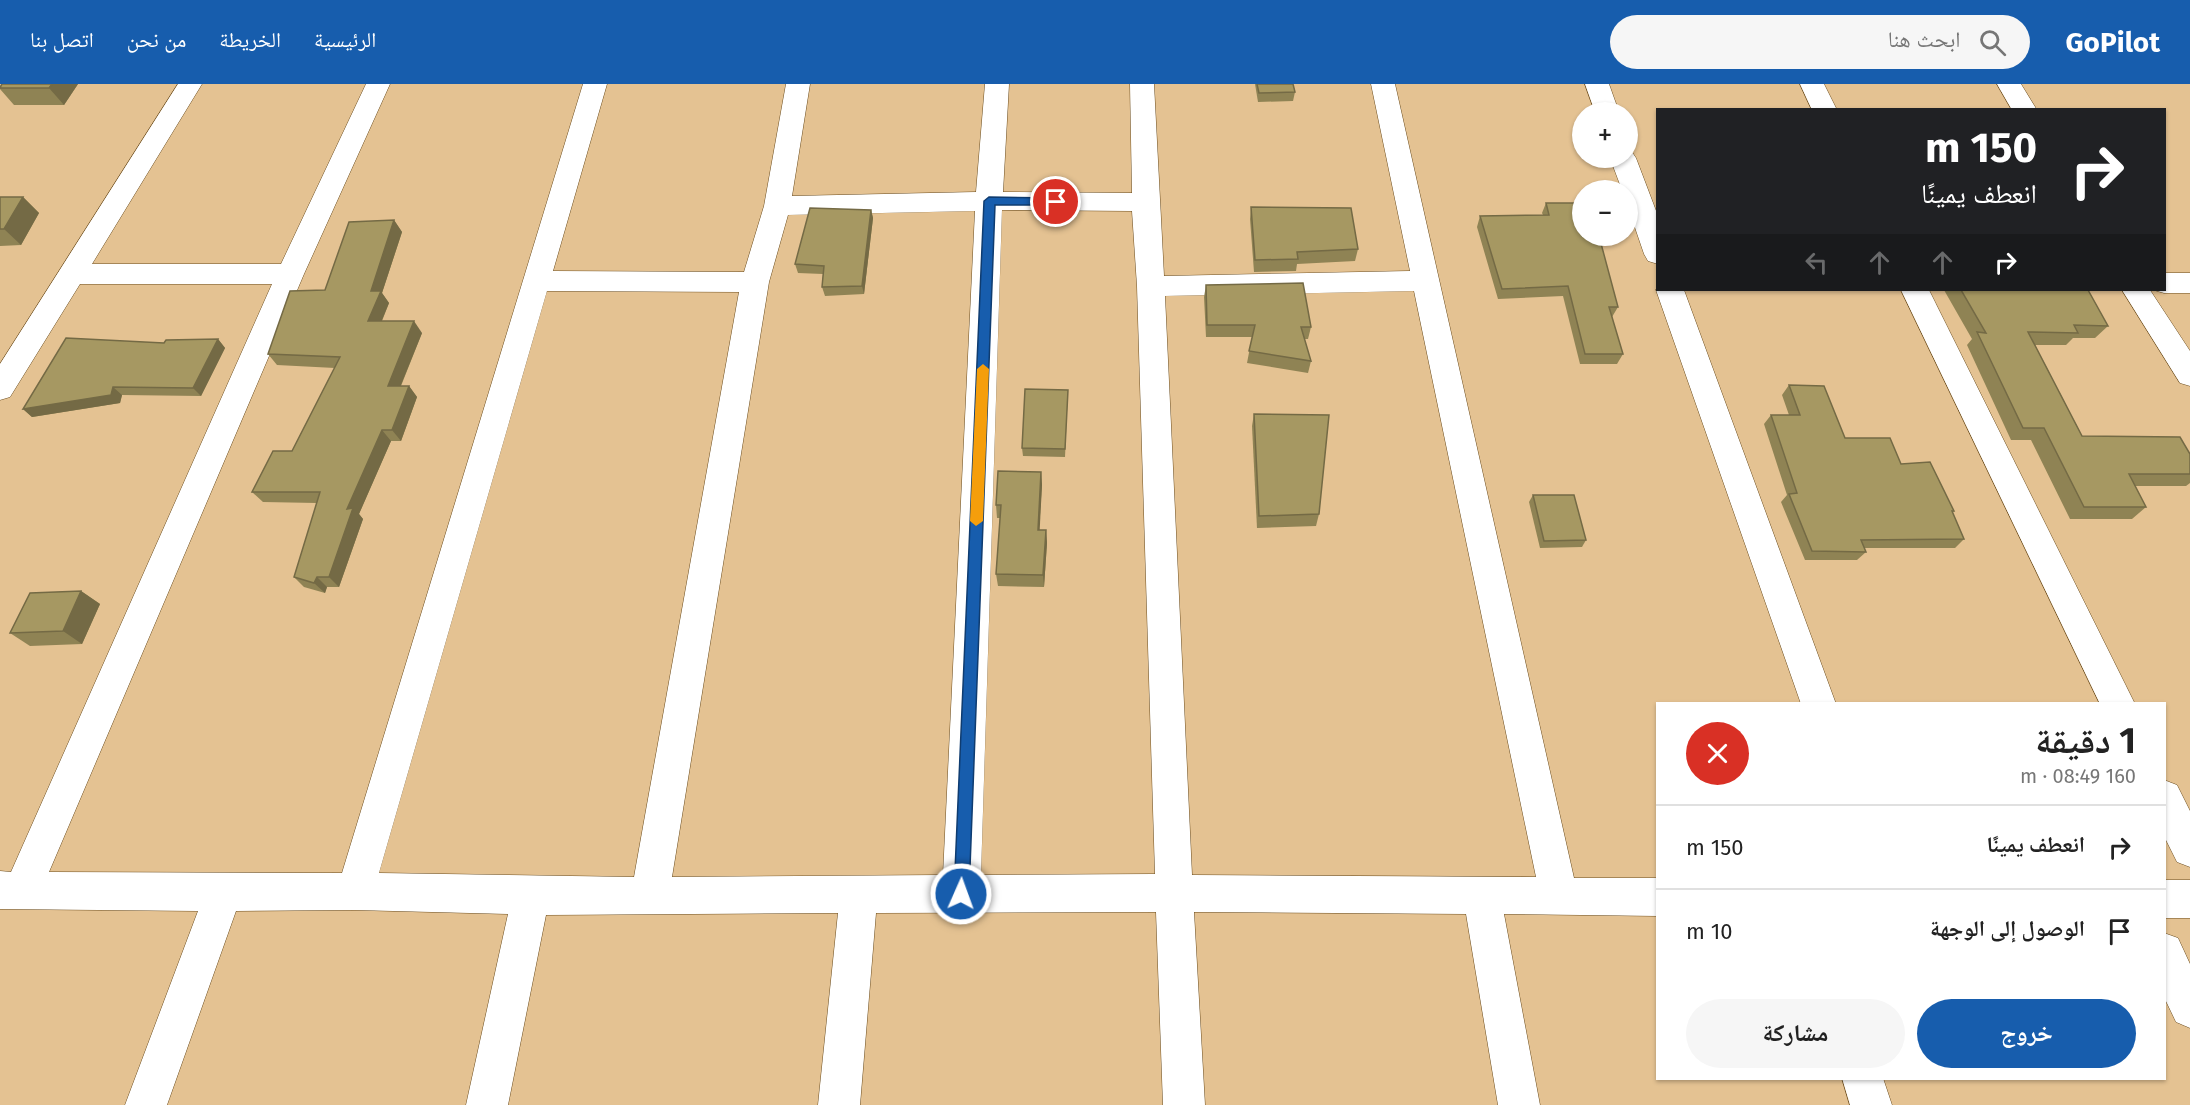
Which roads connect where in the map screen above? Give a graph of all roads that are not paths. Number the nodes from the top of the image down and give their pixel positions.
1 (190, 84) edge
2 (378, 84) edge
3 (595, 84) edge
4 (798, 84) edge
5 (997, 84) edge
6 (1142, 84) edge
7 (1383, 84) edge
8 (1597, 84) edge
9 (1812, 84) edge
10 (2009, 84) edge
11 (1603, 102) edge
12 (1824, 108) edge
13 (2024, 108) edge
14 (1627, 168) edge
15 (989, 201) junction
16 (1145, 202) junction
17 (777, 206) junction
18 (1656, 249) edge
19 (71, 274) junction
20 (290, 274) junction
21 (535, 281) junction
22 (1427, 281) junction
23 (755, 282) junction
24 (2166, 283) edge
25 (2190, 284) edge
26 (1151, 286) junction
27 (1670, 291) edge
28 (1915, 291) edge
29 (2137, 291) edge
30 (2190, 375) edge
31 (0, 389) edge
32 (1818, 702) edge
33 (2117, 702) edge
34 (2166, 801) edge
35 (2190, 849) edge
36 (11, 890) edge
37 (355, 891) junction
38 (224, 893) junction
39 (1173, 893) junction
40 (650, 894) junction
41 (859, 894) junction
42 (961, 894) junction
43 (1481, 894) junction
44 (531, 896) junction
45 (1559, 896) junction
46 (1656, 897) edge
47 (2166, 898) edge
48 (2190, 899) edge
49 (2166, 956) edge
50 (2190, 1008) edge
51 (1863, 1080) edge
52 (146, 1105) edge
53 (487, 1105) edge
54 (839, 1105) edge
55 (1184, 1105) edge
56 (1519, 1105) edge
57 (1871, 1105) edge

1 - 19 street
2 - 20 street
3 - 21 street
4 - 17 street
5 - 15 street
6 - 16 street
7 - 22 street
8 - 11 street
9 - 12 street
10 - 13 street
14 - 18 street
15 - 16 street
15 - 17 street
15 - 42 street
16 - 26 street
17 - 23 street
19 - 20 street
19 - 31 street
20 - 36 street
21 - 23 street
21 - 37 street
22 - 26 street
22 - 45 street
23 - 40 street
24 - 25 street
26 - 39 street
27 - 32 street
28 - 33 street
29 - 30 street
34 - 35 street
36 - 38 street
37 - 38 street
37 - 44 street
38 - 52 street
39 - 42 street
39 - 43 street
39 - 55 street
40 - 41 street
40 - 44 street
41 - 42 street
41 - 54 street
43 - 45 street
43 - 56 street
44 - 53 street
45 - 46 street
47 - 48 street
49 - 50 street
51 - 57 street

